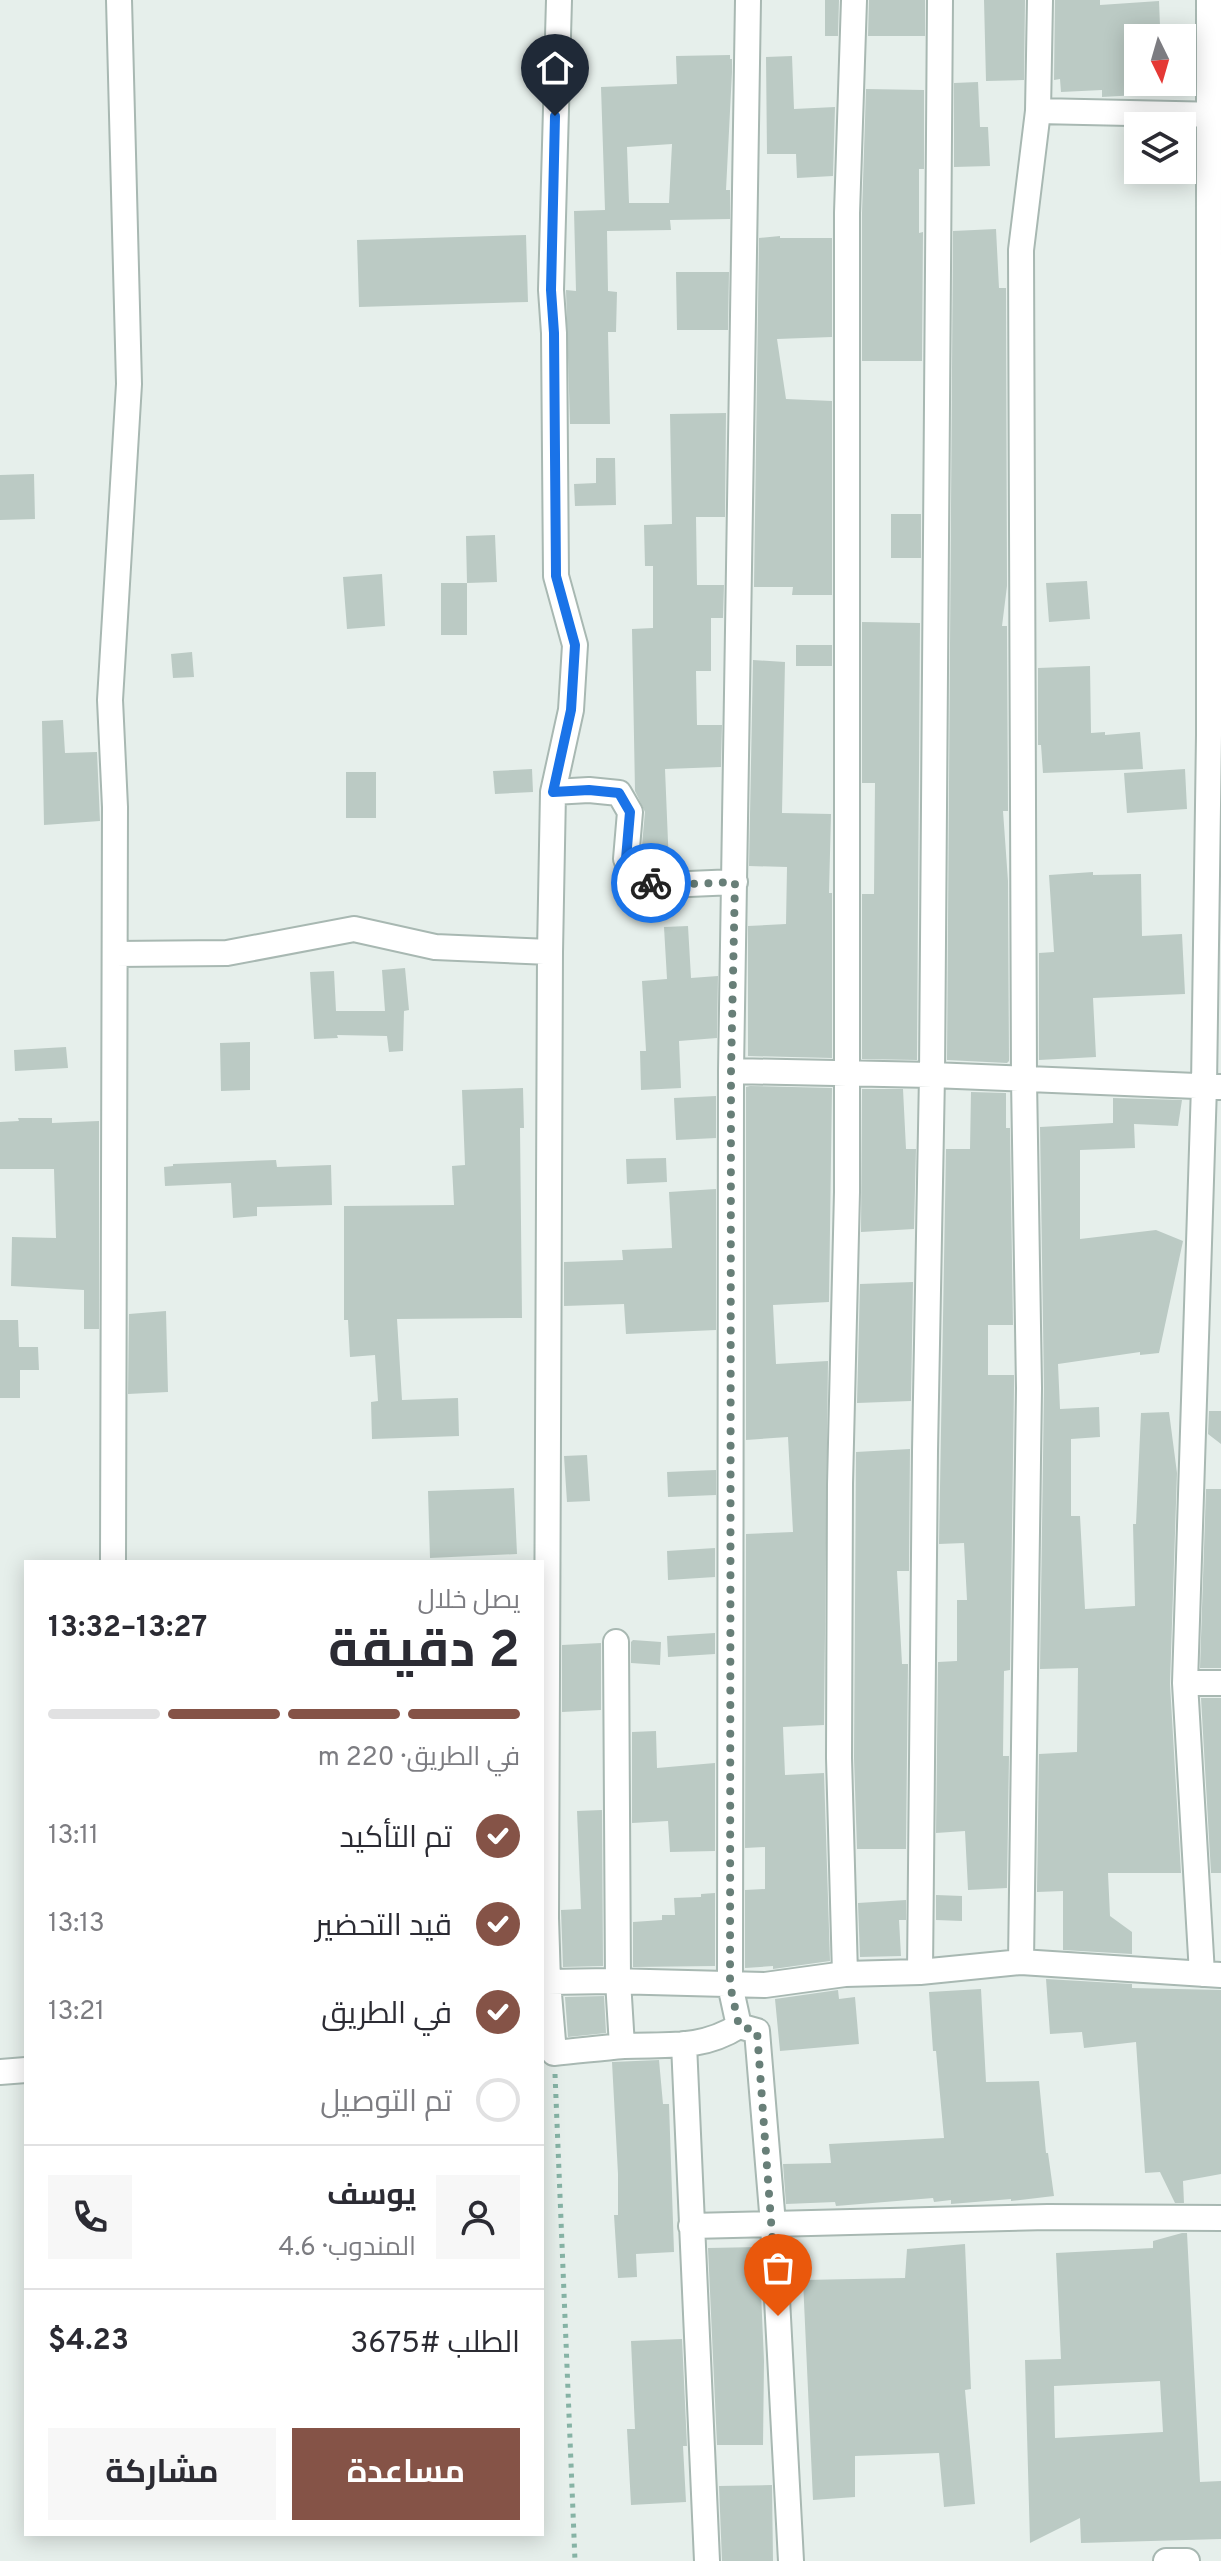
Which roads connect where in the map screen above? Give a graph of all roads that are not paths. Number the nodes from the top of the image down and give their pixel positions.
1 (119, 0) edge
2 (559, 0) edge
3 (748, 0) edge
4 (854, 0) edge
5 (940, 0) edge
6 (1040, 0) edge
7 (1209, 0) edge
8 (1038, 111) junction
9 (1216, 116) edge
10 (1215, 735) edge
11 (553, 792) junction
12 (735, 882) junction
13 (550, 952) junction
14 (115, 954) junction
15 (731, 1071) junction
16 (845, 1073) junction
17 (932, 1075) junction
18 (1024, 1079) junction
19 (1212, 1087) edge
20 (113, 1560) edge
21 (616, 1642) dead end
22 (1185, 1683) junction
23 (1221, 1683) edge
24 (1021, 1962) junction
25 (920, 1972) junction
26 (845, 1974) junction
27 (1211, 1974) edge
28 (618, 1981) junction
29 (548, 1982) junction
30 (730, 1985) junction
31 (739, 2026) junction
32 (684, 2044) junction
33 (622, 2046) junction
34 (548, 2054) edge
35 (24, 2070) edge
36 (0, 2072) edge
37 (1221, 2218) edge
38 (773, 2224) junction
39 (691, 2226) junction
40 (707, 2561) edge
41 (791, 2561) edge
42 (1166, 2561) edge
43 (1187, 2561) edge

1 - 14 street
2 - 11 street
3 - 12 street
4 - 16 street
5 - 17 street
6 - 8 street
7 - 9 street
8 - 9 street
8 - 18 street
9 - 10 street
10 - 19 street
11 - 12 street
11 - 13 street
12 - 15 street
13 - 14 street
13 - 29 street
14 - 20 street
15 - 16 street
15 - 30 street
16 - 17 street
16 - 26 street
17 - 18 street
17 - 25 street
18 - 19 street
18 - 24 street
19 - 22 street
21 - 28 street
22 - 23 street
22 - 27 street
24 - 25 street
24 - 27 street
25 - 26 street
26 - 30 street
28 - 29 street
28 - 30 street
28 - 33 street
29 - 34 street
30 - 31 street
31 - 32 street
31 - 38 street
32 - 33 street
32 - 39 street
33 - 34 street
35 - 36 street
37 - 38 street
38 - 39 street
38 - 41 street
39 - 40 street
42 - 43 street

